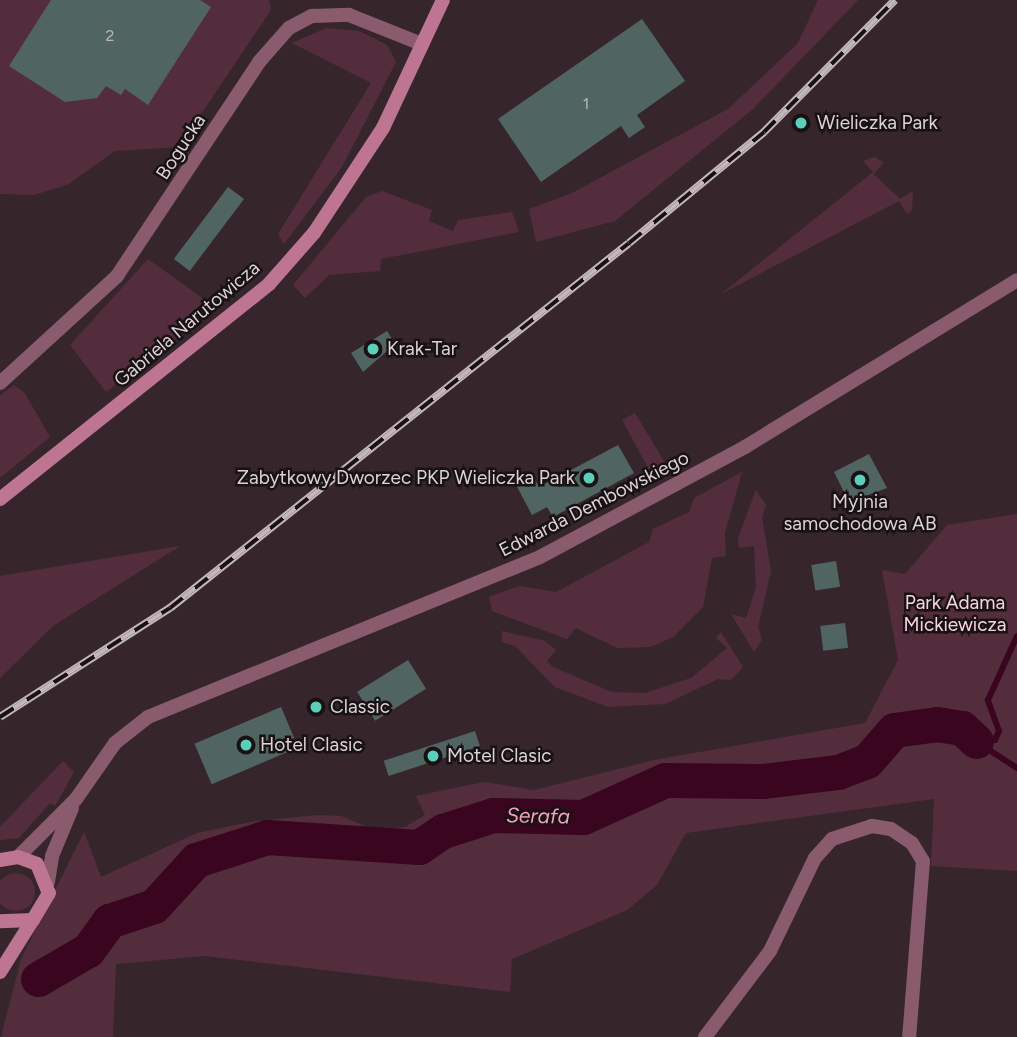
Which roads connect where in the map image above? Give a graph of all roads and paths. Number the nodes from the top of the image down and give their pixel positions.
1 (443, 0) edge
2 (422, 44) junction
3 (1017, 280) edge
4 (0, 383) edge
5 (0, 499) edge
6 (76, 799) junction
7 (6, 857) edge
8 (48, 882) junction
9 (33, 920) junction
10 (0, 921) edge
11 (0, 972) edge
12 (706, 1037) edge
13 (909, 1037) edge

1 - 2 main road, Gabriela Narutowicza
2 - 4 street, Bogucka
2 - 5 main road, Gabriela Narutowicza
3 - 6 street, Edwarda Dembowskiego
6 - 7 street, Edwarda Dembowskiego
6 - 8 street, Edwarda Dembowskiego
7 - 8 main road
8 - 9 main road
9 - 10 main road
9 - 11 main road
12 - 13 street

